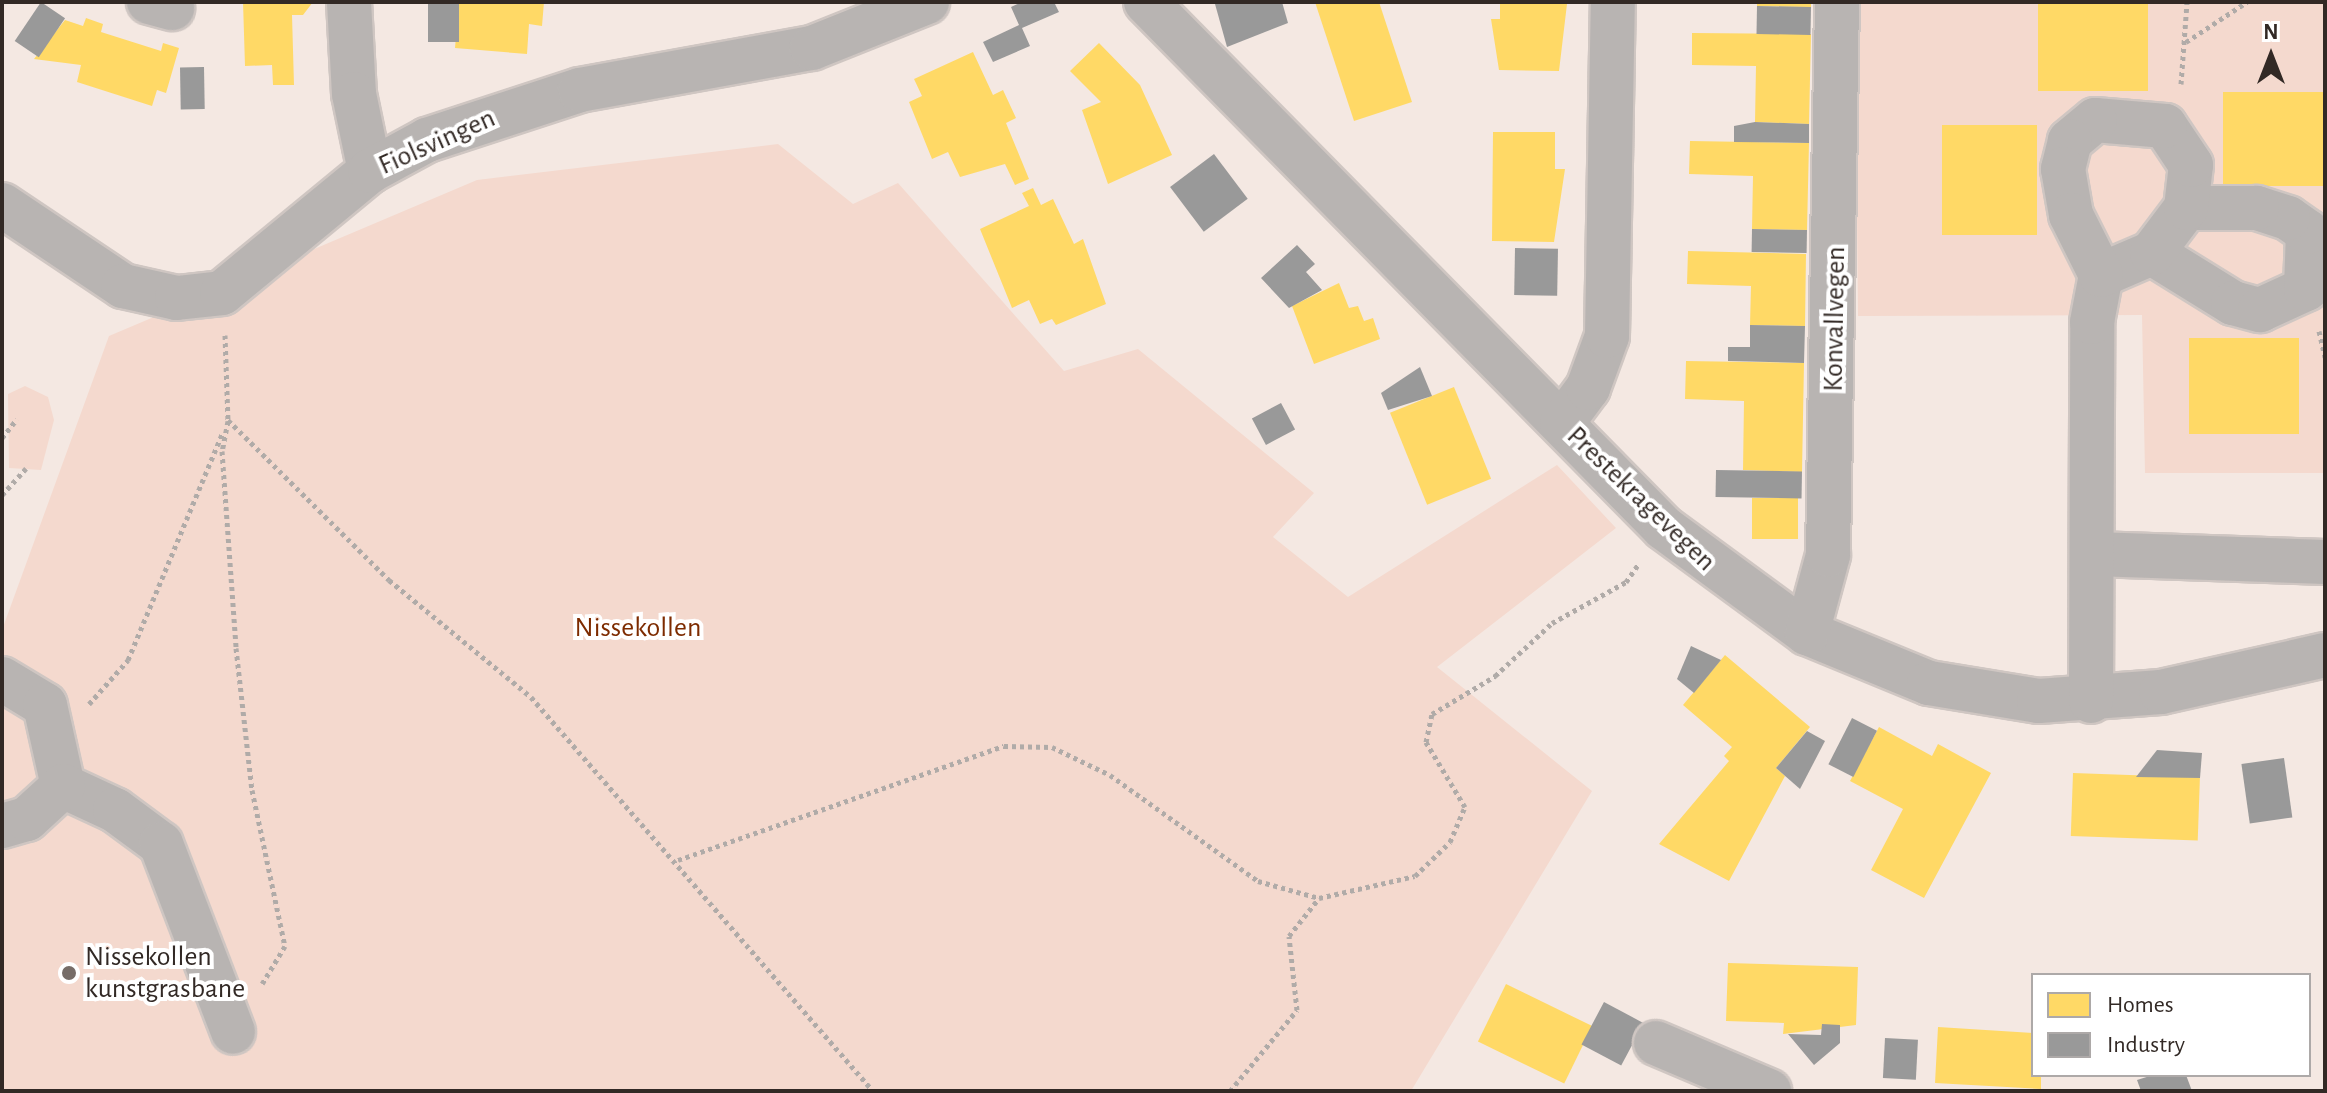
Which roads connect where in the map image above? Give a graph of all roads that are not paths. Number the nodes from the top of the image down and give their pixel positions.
1 (349, 2) edge
2 (927, 2) edge
3 (1146, 2) edge
4 (1613, 2) edge
5 (1837, 2) edge
6 (370, 171) junction
7 (2, 205) edge
8 (2186, 208) junction
9 (2152, 253) junction
10 (2101, 275) junction
11 (1562, 423) junction
12 (2095, 554) junction
13 (2325, 562) edge
14 (1807, 633) junction
15 (2325, 655) edge
16 (2, 679) edge
17 (2091, 701) junction
18 (63, 786) junction
19 (2, 826) edge
20 (233, 1032) road end
21 (1656, 1043) dead end
22 (1769, 1091) edge

1 - 6 street
2 - 6 street, Fiolsvingen
3 - 11 street, Prestekragevegen
4 - 11 street
5 - 14 street, Konvallvegen
6 - 7 street, Fiolsvingen
8 - 9 street
8 - 9 street
8 - 10 street
9 - 10 street
10 - 12 street
11 - 14 street, Prestekragevegen
12 - 13 street
12 - 17 street
14 - 17 street, Prestekragevegen
15 - 17 street, Prestekragevegen
16 - 18 street
18 - 19 street
18 - 20 street
21 - 22 street

